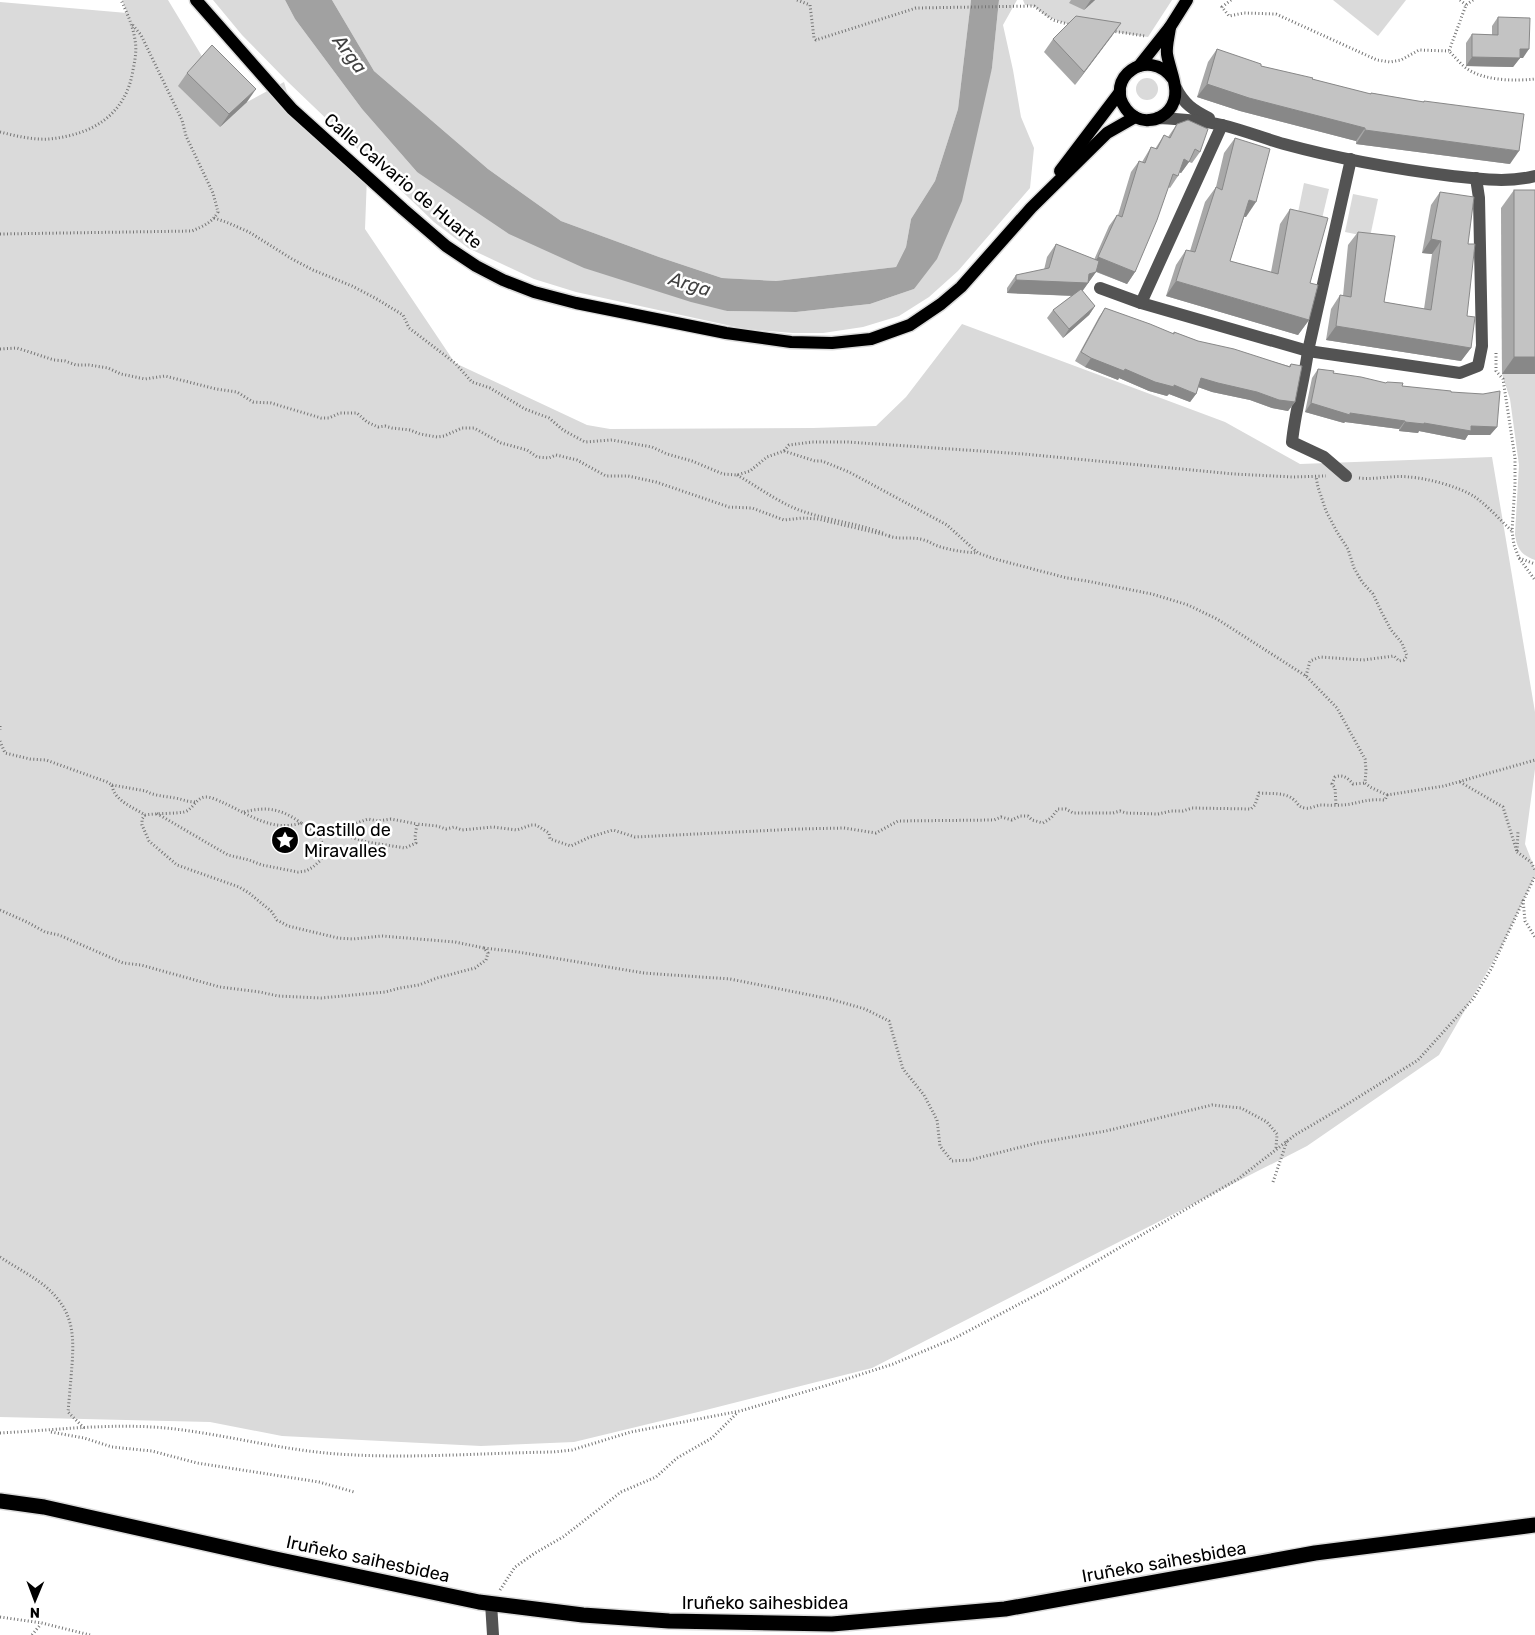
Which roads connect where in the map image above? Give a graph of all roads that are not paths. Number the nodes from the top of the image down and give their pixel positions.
1 (196, 0) edge
2 (1187, 0) edge
3 (1170, 28) junction
4 (1138, 66) junction
5 (1174, 83) junction
6 (1120, 92) junction
7 (1134, 117) junction
8 (1158, 118) junction
9 (1222, 125) junction
10 (1351, 159) junction
11 (1535, 176) edge
12 (1476, 178) junction
13 (1031, 208) junction
14 (1100, 288) dead end
15 (1141, 302) junction
16 (1308, 351) junction
17 (1346, 476) road end
18 (0, 1501) edge
19 (1535, 1525) edge
20 (491, 1603) junction
21 (493, 1635) edge

1 - 13 main road, Calle Calvario de Huarte
2 - 3 main road
3 - 4 main road
3 - 5 main road
4 - 5 main road
4 - 6 main road
5 - 8 main road
5 - 9 street
6 - 7 main road
6 - 13 main road
7 - 8 main road
7 - 13 main road
8 - 9 street
9 - 10 street
9 - 15 street
10 - 12 street
10 - 16 street
11 - 12 street
12 - 16 street
14 - 15 street
15 - 16 street
16 - 17 street
18 - 20 highway, Iruñeko saihesbidea
19 - 20 highway, Iruñeko saihesbidea
20 - 21 street

